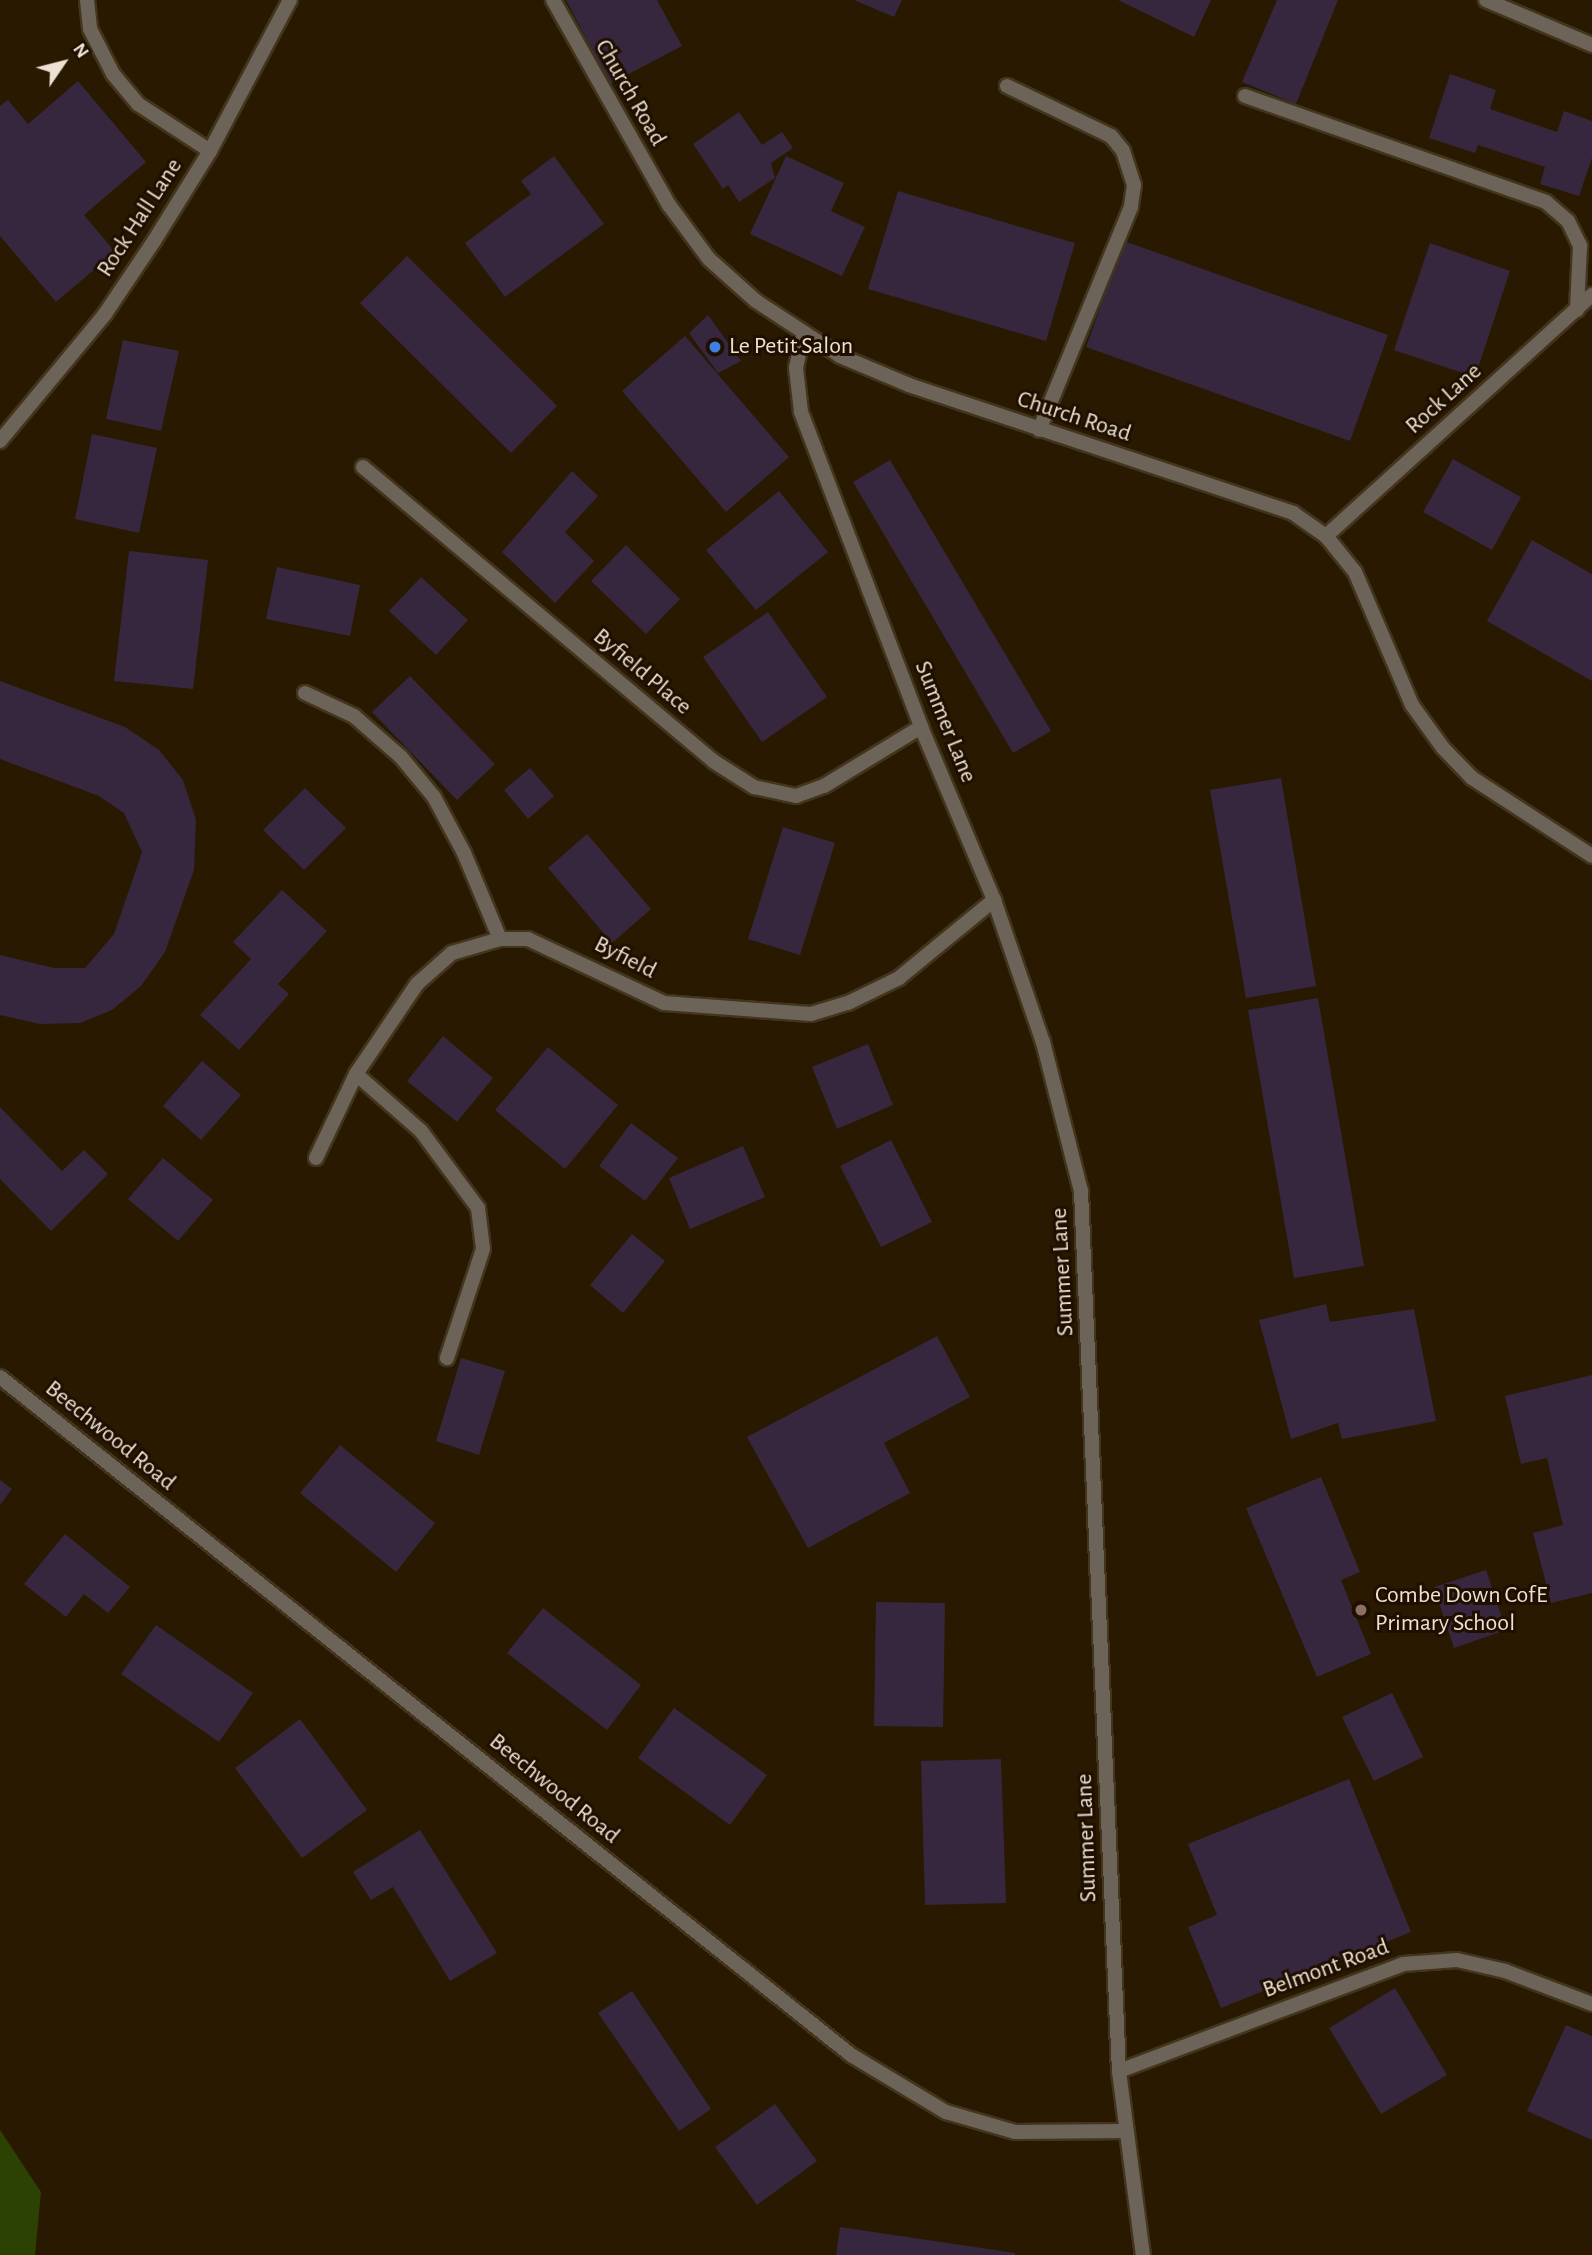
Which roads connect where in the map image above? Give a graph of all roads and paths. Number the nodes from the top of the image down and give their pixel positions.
1 (87, 0) edge
2 (290, 0) edge
3 (553, 0) edge
4 (1486, 0) edge
5 (1592, 45) edge
6 (1007, 86) dead end
7 (1245, 96) dead end
8 (210, 151) junction
9 (1592, 295) edge
10 (1577, 310) junction
11 (803, 335) junction
12 (1039, 430) junction
13 (0, 441) edge
14 (363, 467) dead end
15 (1326, 536) junction
16 (305, 693) dead end
17 (920, 727) junction
18 (1592, 856) edge
19 (994, 900) junction
20 (500, 939) junction
21 (356, 1074) junction
22 (316, 1158) dead end
23 (447, 1358) dead end
24 (0, 1377) edge
25 (1592, 2004) edge
26 (1119, 2071) junction
27 (1125, 2131) junction
28 (1143, 2255) edge

1 - 8 street
2 - 8 street, Rock Hall Lane
3 - 11 street, Church Road
4 - 5 street
6 - 12 street
7 - 10 street
8 - 13 street, Rock Hall Lane
9 - 10 street, Rock Lane
10 - 15 street, Rock Lane
11 - 12 street, Church Road
11 - 17 street, Summer Lane
12 - 15 street, Church Road
14 - 17 street, Byfield Place
15 - 18 street, Church Road
16 - 20 street
17 - 19 street, Summer Lane
19 - 20 street, Byfield
19 - 26 street, Summer Lane
20 - 21 street, Byfield
21 - 22 street, Byfield
21 - 23 street
24 - 27 street, Beechwood Road
25 - 26 street, Belmont Road
26 - 27 street, Summer Lane
27 - 28 street, Summer Lane

